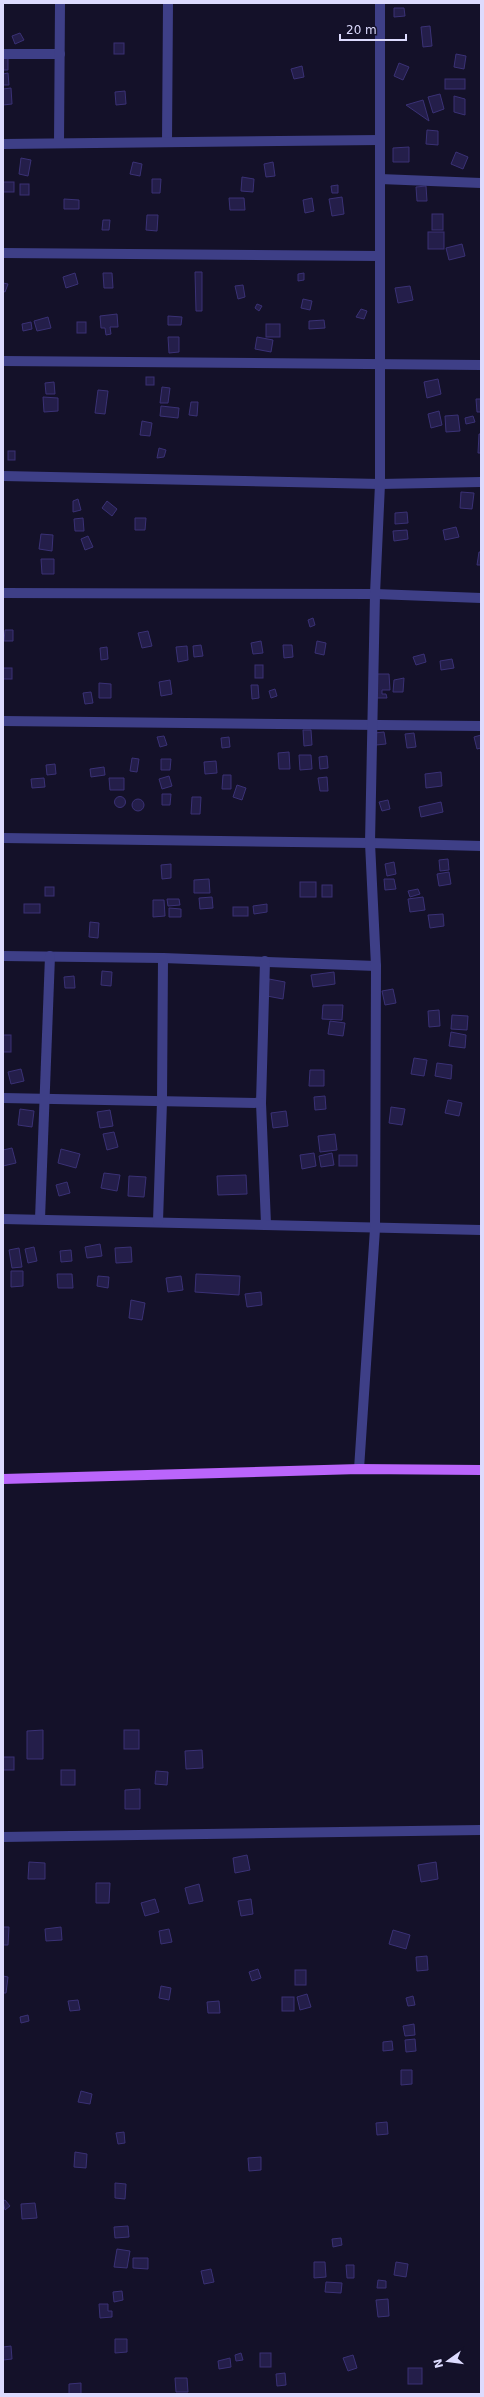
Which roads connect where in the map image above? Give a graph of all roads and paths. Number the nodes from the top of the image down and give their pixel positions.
1 (60, 3) edge
2 (168, 3) edge
3 (380, 3) edge
4 (3, 54) edge
5 (60, 54) junction
6 (380, 140) junction
7 (167, 142) junction
8 (59, 143) junction
9 (3, 144) edge
10 (380, 179) junction
11 (481, 183) edge
12 (3, 253) edge
13 (380, 256) junction
14 (3, 361) edge
15 (381, 364) junction
16 (481, 365) edge
17 (3, 476) edge
18 (481, 482) edge
19 (380, 484) junction
20 (3, 593) edge
21 (375, 594) junction
22 (481, 598) edge
23 (3, 721) edge
24 (372, 726) junction
25 (481, 726) edge
26 (3, 838) edge
27 (370, 843) junction
28 (481, 846) edge
29 (3, 956) edge
30 (50, 956) junction
31 (163, 958) junction
32 (264, 962) junction
33 (376, 966) junction
34 (3, 1098) edge
35 (44, 1098) junction
36 (162, 1102) junction
37 (261, 1103) junction
38 (3, 1218) edge
39 (40, 1219) junction
40 (158, 1221) junction
41 (266, 1224) junction
42 (375, 1229) junction
43 (481, 1230) edge
44 (360, 1469) junction
45 (481, 1470) edge
46 (3, 1479) edge
47 (481, 1830) edge
48 (3, 1837) edge

1 - 5 street
2 - 7 street
3 - 6 street
4 - 5 street
5 - 8 street
6 - 7 street
6 - 10 street
7 - 8 street
8 - 9 street
10 - 11 street
10 - 13 street
12 - 13 street
13 - 15 street
14 - 15 street
15 - 16 street
15 - 19 street
17 - 19 street
18 - 19 street
19 - 21 street
20 - 21 street
21 - 22 street
21 - 24 street
23 - 24 street
24 - 25 street
24 - 27 street
26 - 27 street
27 - 28 street
27 - 33 street
29 - 30 street
30 - 31 street
30 - 35 street
31 - 32 street
31 - 36 street
32 - 33 street
32 - 37 street
33 - 42 street
34 - 35 street
35 - 36 street
35 - 39 street
36 - 37 street
36 - 40 street
37 - 41 street
38 - 39 street
39 - 40 street
40 - 41 street
41 - 42 street
42 - 43 street
42 - 44 street
44 - 45 main road
44 - 46 main road
47 - 48 street

